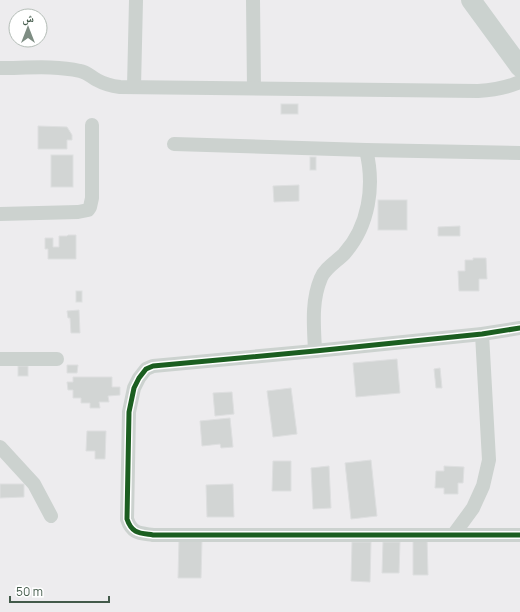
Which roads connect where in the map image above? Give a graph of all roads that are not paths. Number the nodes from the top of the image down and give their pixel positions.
1 (136, 0) edge
2 (253, 0) edge
3 (471, 0) edge
4 (520, 66) edge
5 (0, 68) edge
6 (520, 82) edge
7 (134, 87) junction
8 (254, 88) junction
9 (92, 125) dead end
10 (174, 144) dead end
11 (366, 150) junction
12 (520, 153) edge
13 (0, 214) edge
14 (520, 328) edge
15 (482, 334) junction
16 (315, 351) junction
17 (0, 359) edge
18 (57, 359) dead end
19 (0, 447) edge
20 (51, 516) dead end
21 (454, 534) junction
22 (520, 535) edge

1 - 7 street
2 - 8 street
3 - 4 main road
5 - 7 street
6 - 8 street
7 - 8 street
9 - 13 street
10 - 11 street
11 - 12 street
11 - 16 street
14 - 15 street
15 - 16 street
15 - 21 street
16 - 21 street
17 - 18 street
19 - 20 street
21 - 22 street

